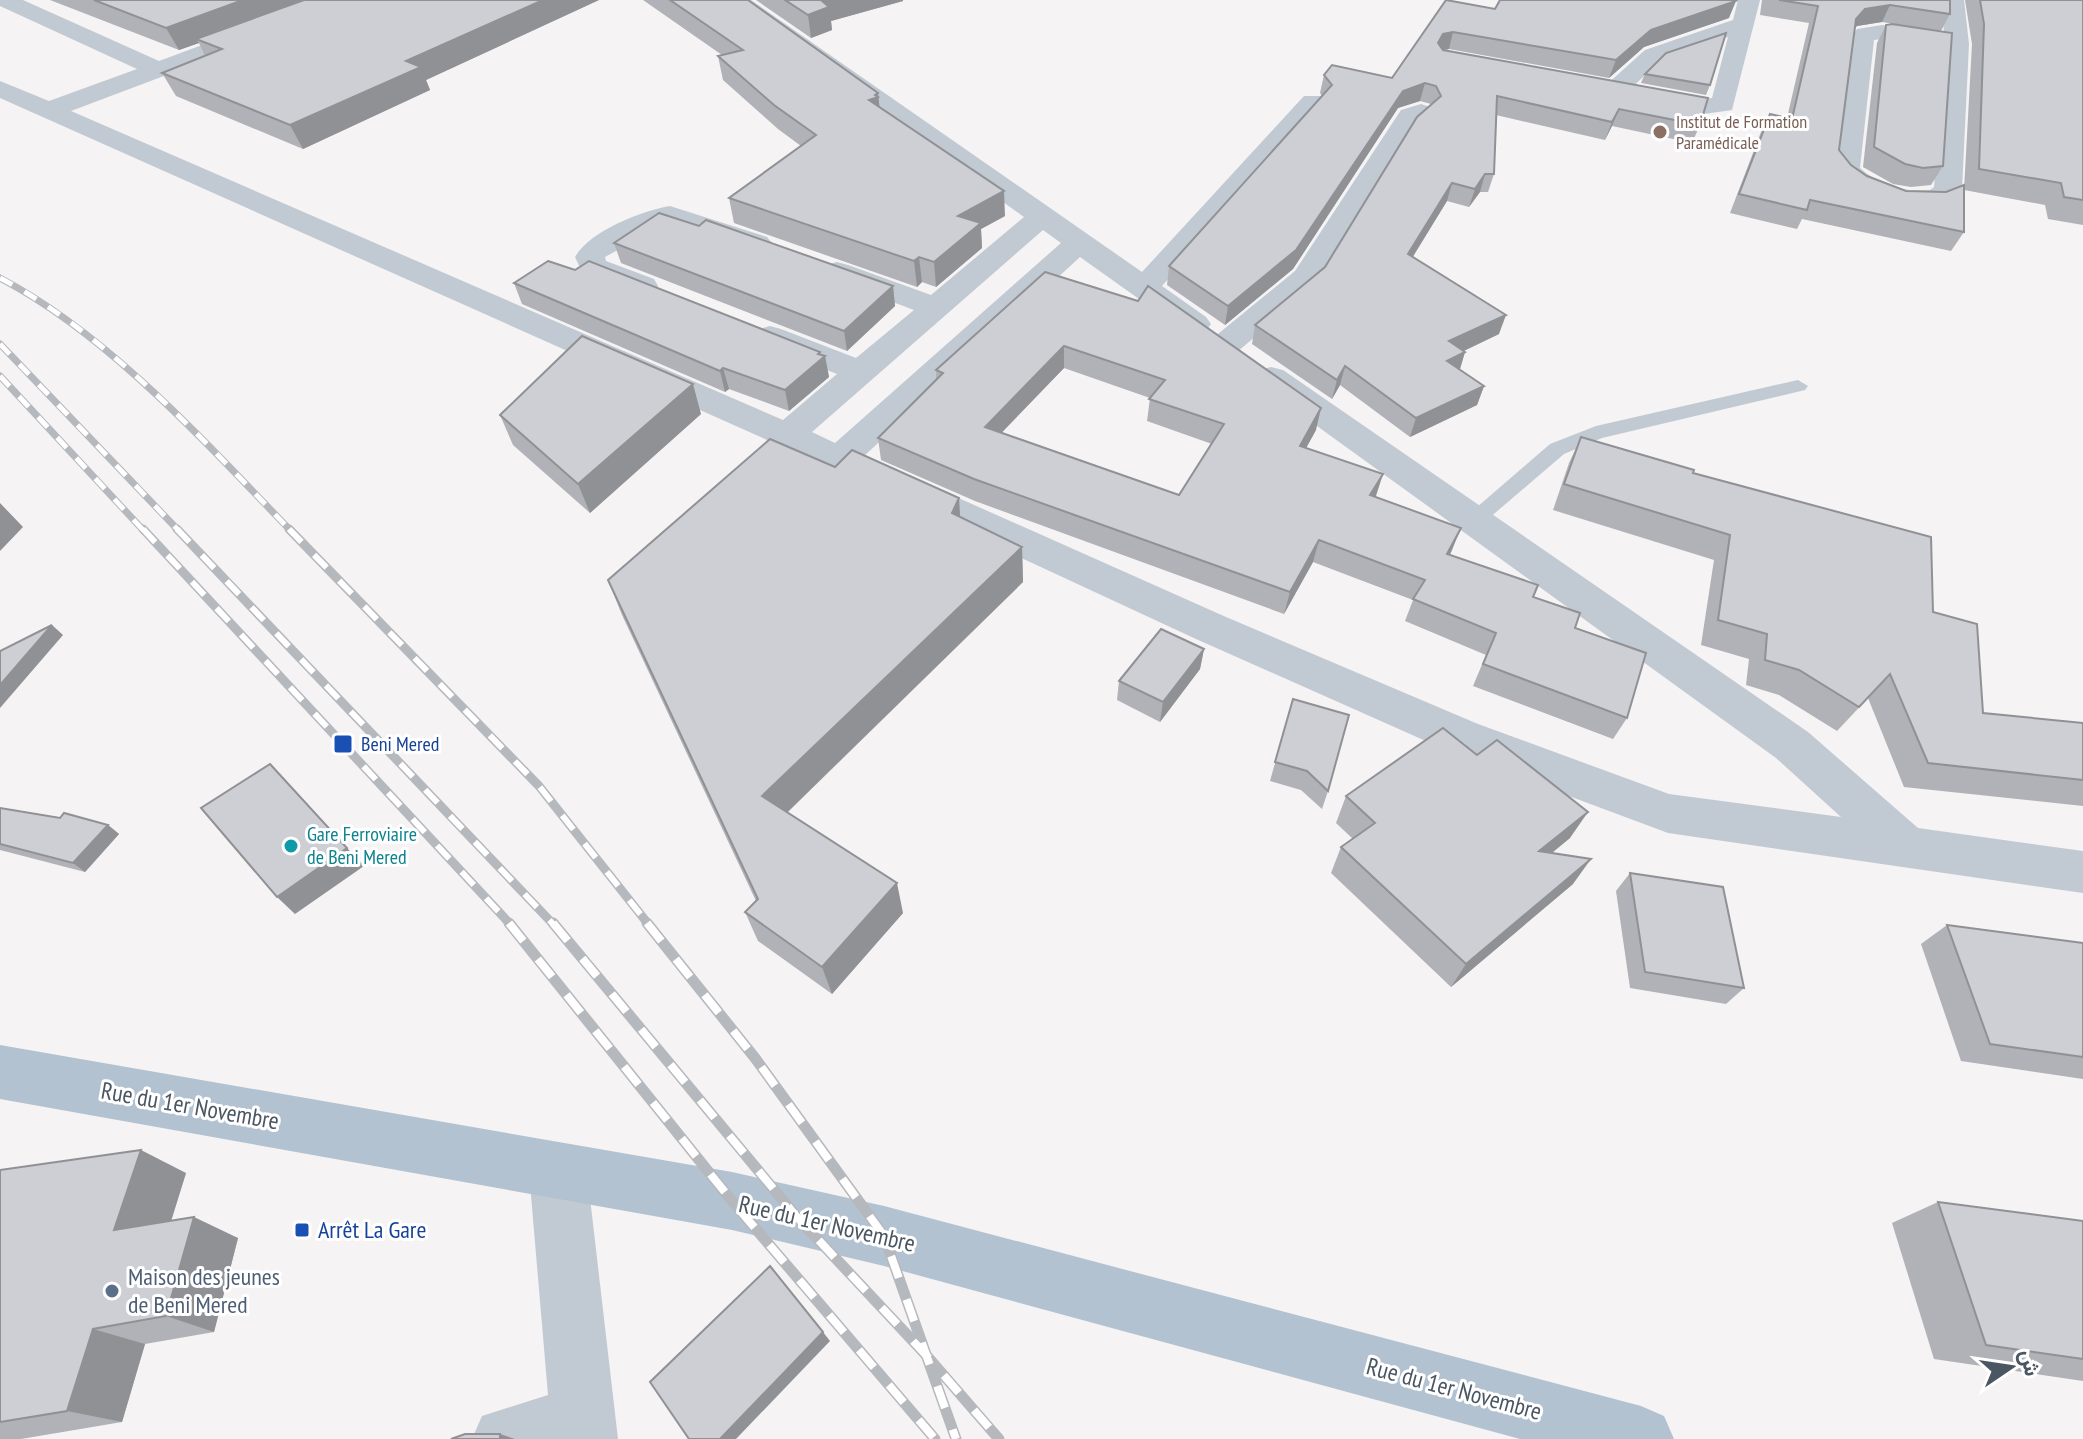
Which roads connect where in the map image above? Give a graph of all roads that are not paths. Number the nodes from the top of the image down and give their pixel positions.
1 (4, 0) edge
2 (344, 0) edge
3 (736, 0) edge
4 (1953, 0) edge
5 (1746, 12) edge
6 (1957, 44) junction
7 (158, 69) junction
8 (1584, 85) edge
9 (0, 89) edge
10 (1614, 91) junction
11 (1313, 101) edge
12 (46, 111) junction
13 (1421, 112) edge
14 (1042, 216) junction
15 (1079, 242) junction
16 (1144, 288) junction
17 (668, 296) edge
18 (936, 307) junction
19 (742, 325) edge
20 (1225, 345) junction
21 (861, 372) junction
22 (1798, 386) dead end
23 (787, 435) junction
24 (839, 459) junction
25 (1473, 520) junction
26 (1905, 846) junction
27 (2083, 872) edge
28 (0, 1072) edge
29 (558, 1172) junction
30 (583, 1428) edge
31 (505, 1439) edge
32 (1641, 1439) edge

1 - 7 street
2 - 7 street
3 - 14 street
4 - 6 street
5 - 10 street
5 - 10 street
6 - 6 street
7 - 12 street
8 - 10 street
9 - 12 street
11 - 16 street
12 - 23 street
13 - 20 street
14 - 15 street
14 - 18 street
15 - 16 street
15 - 24 street
16 - 20 street
17 - 18 street
18 - 21 street
19 - 21 street
20 - 25 street
21 - 23 street
22 - 25 lane
23 - 24 street
24 - 26 street
25 - 26 street
26 - 27 street
28 - 29 main road, Rue du 1er Novembre
29 - 30 street
29 - 32 main road, Rue du 1er Novembre
30 - 31 street

